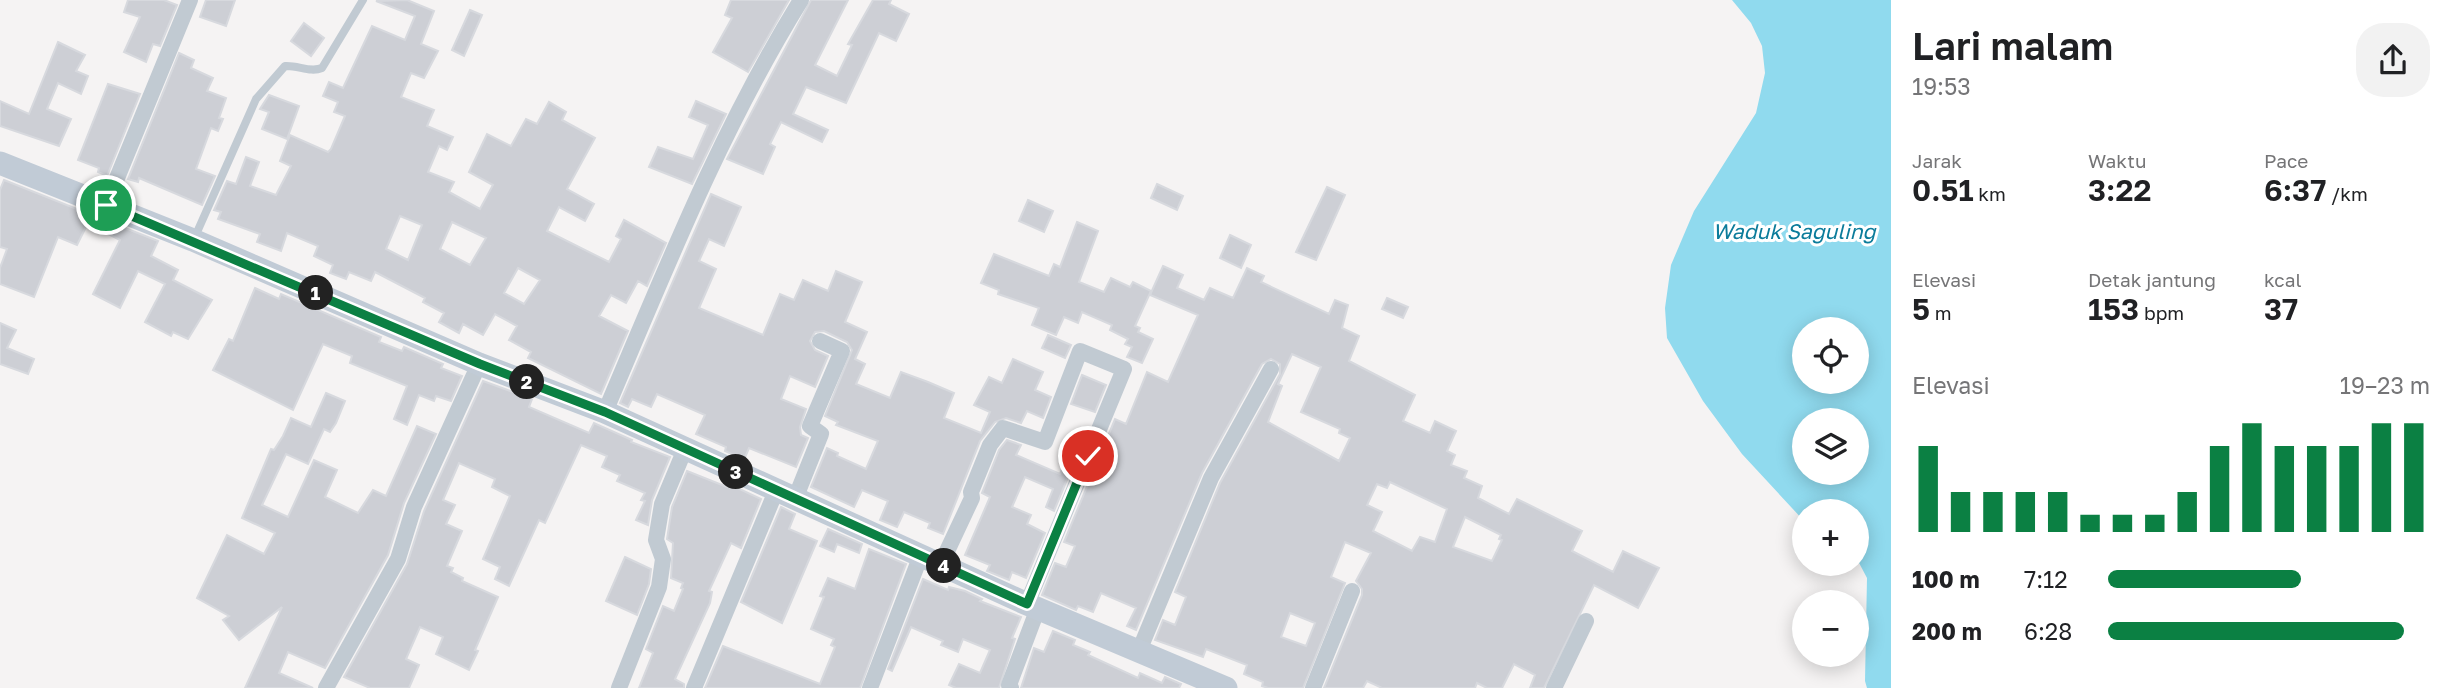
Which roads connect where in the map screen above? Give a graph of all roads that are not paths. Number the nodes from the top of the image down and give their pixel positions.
1 (190, 0) edge
2 (363, 0) edge
3 (781, 0) edge
4 (799, 4) edge
5 (0, 163) edge
6 (106, 205) junction
7 (193, 240) junction
8 (820, 341) dead end
9 (480, 364) junction
10 (1271, 369) dead end
11 (605, 412) junction
12 (685, 449) junction
13 (786, 495) junction
14 (931, 560) junction
15 (1352, 592) dead end
16 (1032, 606) junction
17 (1586, 621) dead end
18 (1139, 652) junction
19 (1212, 685) edge
20 (326, 688) edge
21 (619, 688) edge
22 (694, 688) edge
23 (870, 688) edge
24 (1012, 688) edge
25 (1313, 688) edge
26 (1554, 688) edge

1 - 6 street
2 - 7 lane
3 - 4 street
4 - 11 street
5 - 6 main road
6 - 7 main road
7 - 9 main road
8 - 13 street
9 - 11 main road
9 - 20 street
10 - 18 street
11 - 12 main road
12 - 13 main road
12 - 21 street
13 - 14 main road
13 - 22 street
14 - 16 main road
14 - 16 street
14 - 23 street
15 - 25 street
16 - 18 main road
16 - 24 street
17 - 26 street
18 - 19 main road

